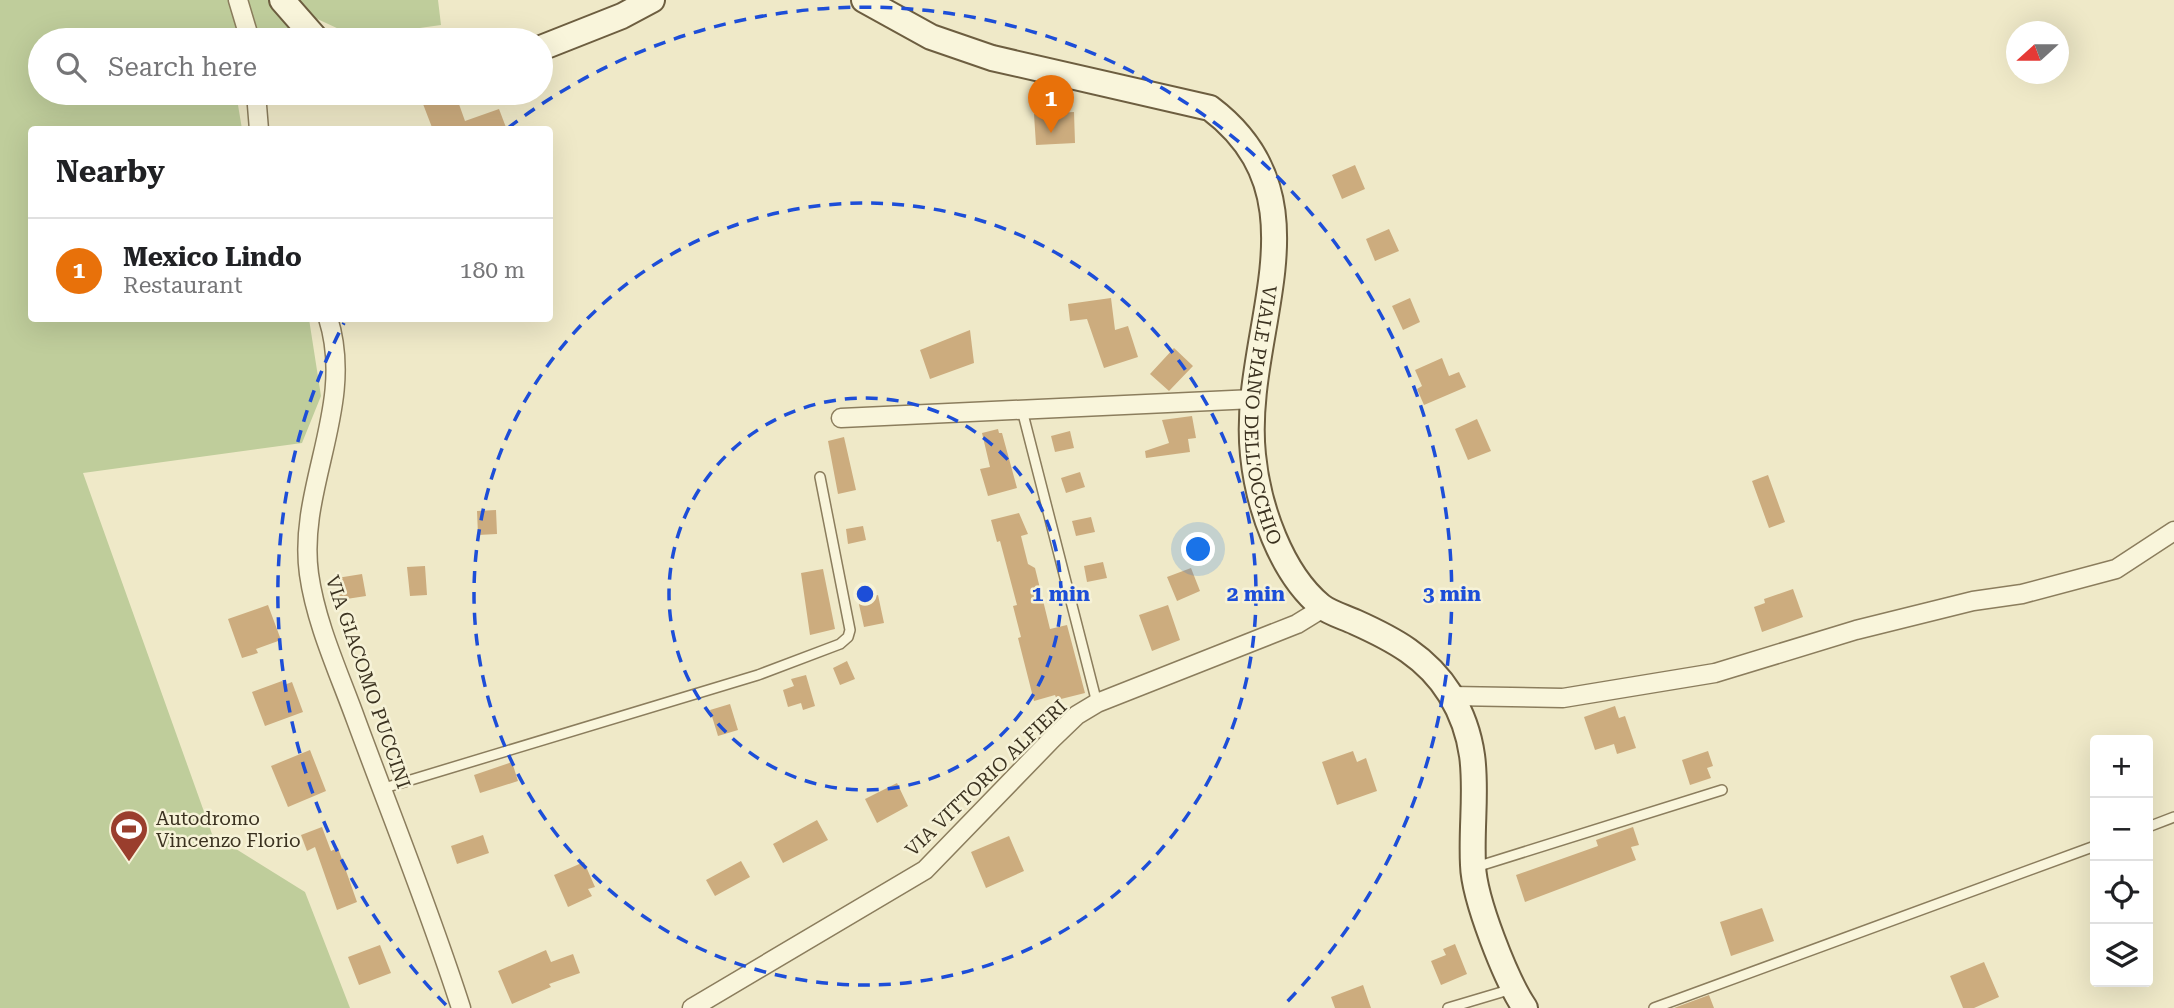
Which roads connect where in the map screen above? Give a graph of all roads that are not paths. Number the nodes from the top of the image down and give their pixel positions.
1 (238, 0) edge
2 (282, 0) edge
3 (652, 0) edge
4 (864, 0) edge
5 (246, 28) edge
6 (306, 28) edge
7 (553, 43) edge
8 (257, 105) edge
9 (259, 126) edge
10 (329, 322) edge
11 (1254, 400) junction
12 (1021, 409) junction
13 (841, 418) dead end
14 (820, 477) dead end
15 (2174, 531) edge
16 (1323, 608) junction
17 (1451, 696) junction
18 (1097, 703) junction
19 (381, 789) junction
20 (1721, 790) dead end
21 (2174, 817) edge
22 (2153, 825) edge
23 (2090, 848) edge
24 (1473, 868) junction
25 (1519, 999) edge
26 (461, 1008) edge
27 (692, 1008) edge
28 (1448, 1008) edge
29 (1654, 1008) edge

1 - 5 street
2 - 6 main road
3 - 7 main road
4 - 11 main road, VIALE PIANO DELL'OCCHIO
8 - 9 street
10 - 19 street, VIA GIACOMO PUCCINI
11 - 12 street
11 - 16 main road, VIALE PIANO DELL'OCCHIO
12 - 13 street
12 - 18 lane
14 - 19 lane
15 - 17 street
16 - 17 main road, VIALE PIANO DELL'OCCHIO
16 - 18 street, VIA VITTORIO ALFIERI
17 - 24 main road, VIALE PIANO DELL'OCCHIO
18 - 27 street, VIA VITTORIO ALFIERI
19 - 26 street, VIA GIACOMO PUCCINI
20 - 24 lane
21 - 22 lane
23 - 29 lane
24 - 25 main road, VIALE PIANO DELL'OCCHIO
25 - 28 lane

